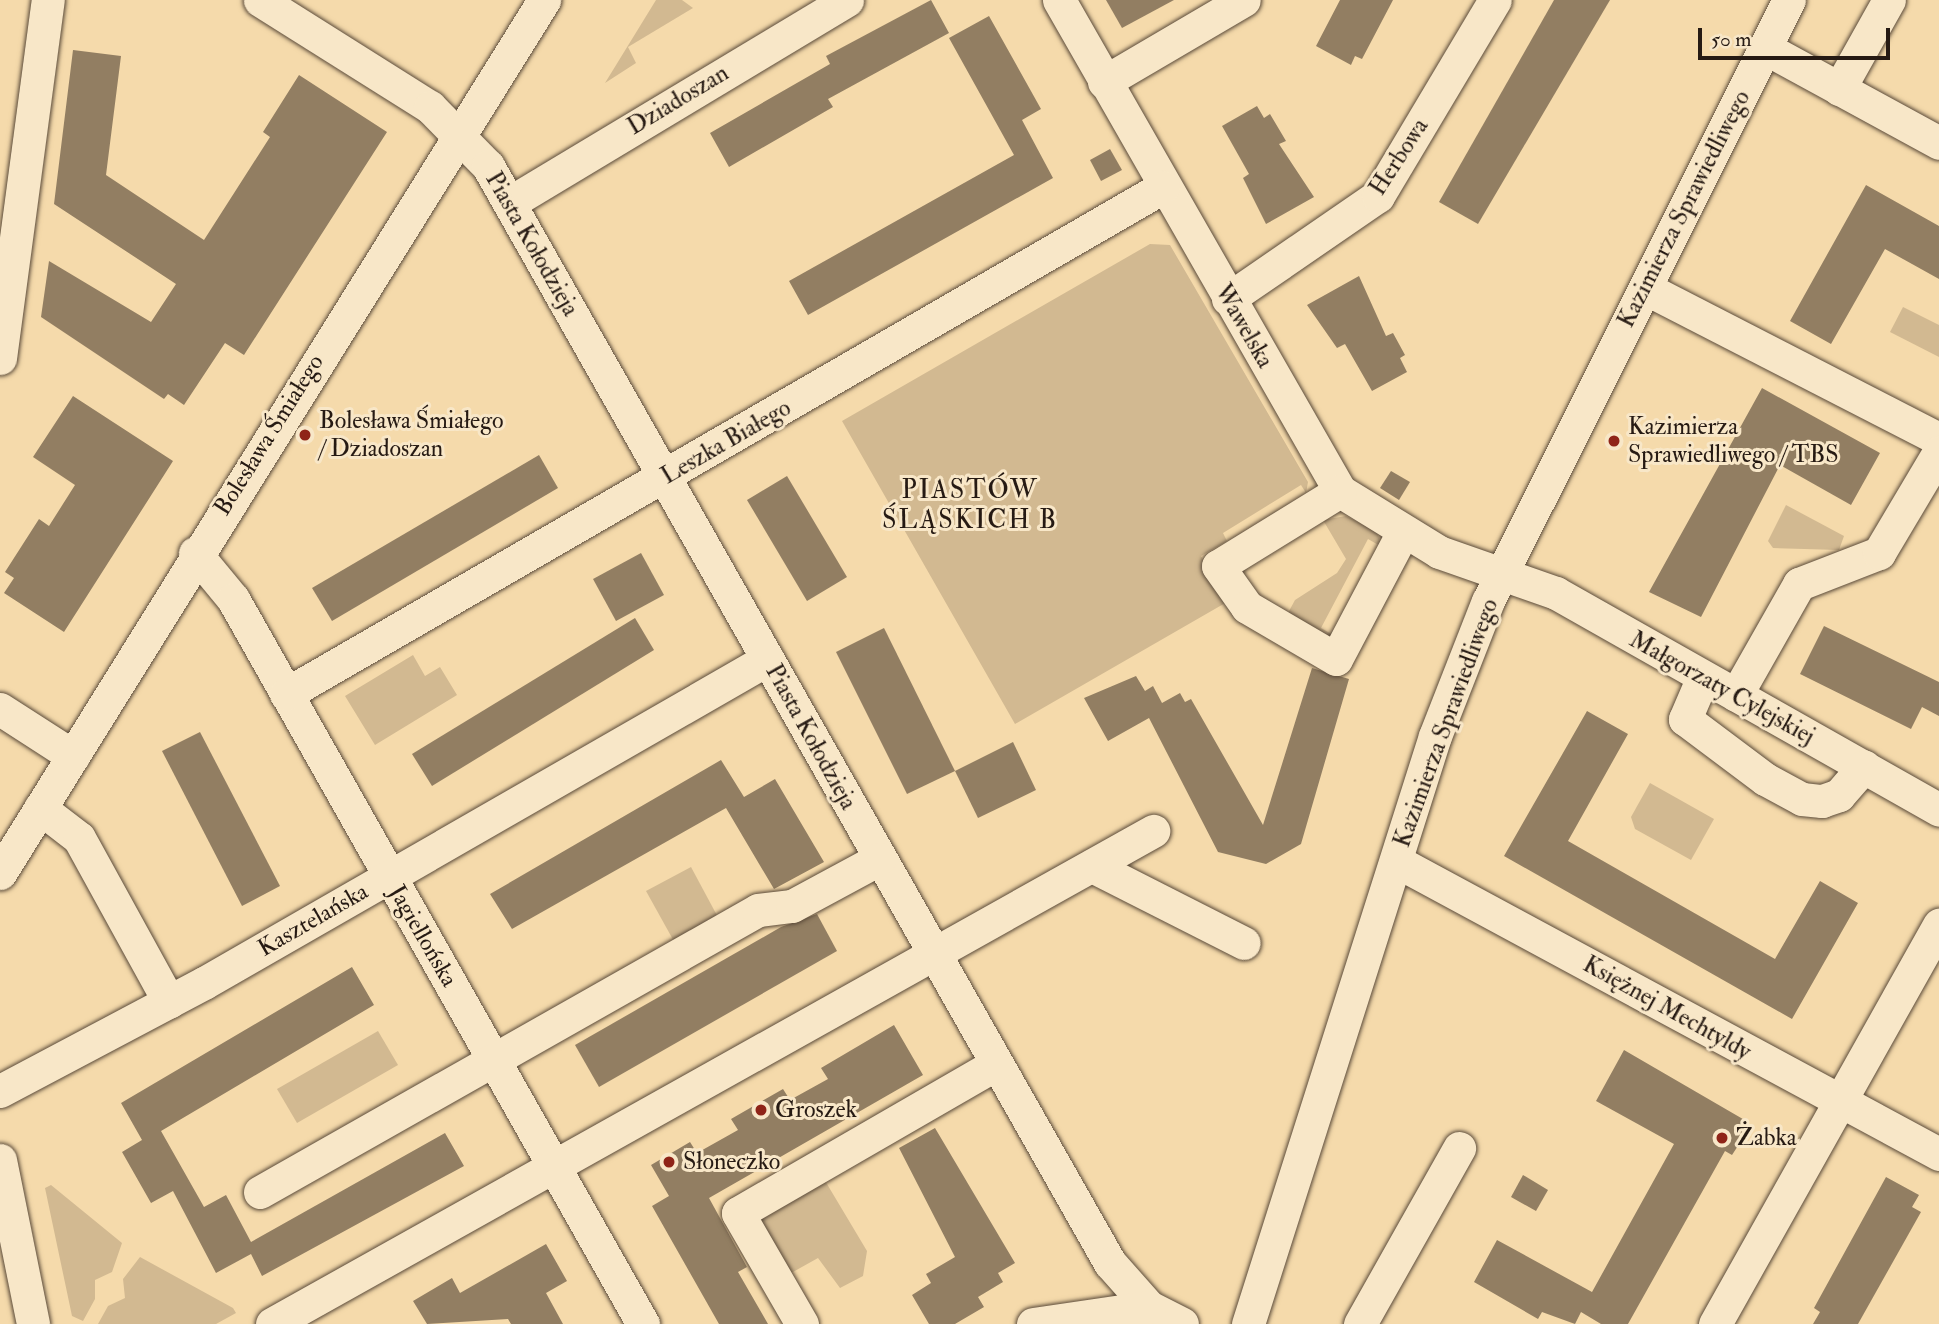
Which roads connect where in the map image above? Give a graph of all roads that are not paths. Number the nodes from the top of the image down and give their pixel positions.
1 (48, 0) edge
2 (544, 0) edge
3 (847, 0) edge
4 (1059, 0) edge
5 (1244, 0) edge
6 (1495, 0) edge
7 (1790, 0) edge
8 (1889, 0) edge
9 (268, 2) edge
10 (1765, 48) junction
11 (1104, 82) junction
12 (1839, 89) junction
13 (459, 132) junction
14 (1939, 144) edge
15 (1163, 187) junction
16 (511, 202) junction
17 (1645, 288) junction
18 (1227, 299) junction
19 (0, 358) edge
20 (1939, 439) edge
21 (1939, 452) edge
22 (663, 478) junction
23 (1340, 491) junction
24 (1403, 532) junction
25 (195, 553) junction
26 (1503, 571) junction
27 (768, 659) junction
28 (1703, 677) junction
29 (286, 694) junction
30 (1736, 695) junction
31 (0, 709) edge
32 (74, 756) junction
33 (1864, 766) junction
34 (40, 808) junction
35 (1939, 810) edge
36 (1153, 831) dead end
37 (879, 859) junction
38 (1396, 861) junction
39 (1092, 866) junction
40 (0, 873) edge
41 (389, 876) junction
42 (1939, 925) edge
43 (1244, 943) dead end
44 (934, 957) junction
45 (169, 1002) junction
46 (494, 1060) junction
47 (996, 1064) junction
48 (0, 1091) edge
49 (1842, 1103) junction
50 (1459, 1148) dead end
51 (1939, 1154) edge
52 (0, 1160) edge
53 (555, 1168) junction
54 (260, 1192) dead end
55 (1145, 1315) edge
56 (33, 1324) edge
57 (272, 1324) edge
58 (643, 1324) edge
59 (802, 1324) edge
60 (1033, 1324) edge
61 (1182, 1324) edge
62 (1248, 1324) edge
63 (1360, 1324) edge
64 (1714, 1324) edge

1 - 19 street
2 - 13 street, Bolesława Śmiałego
3 - 16 street, Dziadoszan
4 - 11 street, Wawelska
5 - 11 street
6 - 18 street, Herbowa
7 - 10 street, Kazimierza Sprawiedliwego
8 - 12 street
9 - 13 street, Piasta Kołodzieja
10 - 12 street
10 - 17 street, Kazimierza Sprawiedliwego
11 - 15 street, Wawelska
12 - 14 street
13 - 16 street, Piasta Kołodzieja
13 - 25 street, Bolesława Śmiałego
15 - 18 street, Wawelska
15 - 22 street, Leszka Białego
16 - 22 street, Piasta Kołodzieja
17 - 20 street
17 - 26 street, Kazimierza Sprawiedliwego
18 - 23 street, Wawelska
21 - 30 street
22 - 27 street, Piasta Kołodzieja
22 - 29 street, Leszka Białego
23 - 24 street, Wawelska
23 - 24 street
24 - 26 street, Wawelska
25 - 29 street, Jagiellońska
25 - 32 street, Bolesława Śmiałego
26 - 28 street, Małgorzaty Cylejskiej
26 - 38 street, Kazimierza Sprawiedliwego
27 - 37 street, Piasta Kołodzieja
27 - 41 street, Kasztelańska
28 - 30 street, Małgorzaty Cylejskiej
28 - 33 street
29 - 41 street, Jagiellońska
30 - 33 street, Małgorzaty Cylejskiej
31 - 32 street
32 - 34 street, Bolesława Śmiałego
33 - 35 street, Małgorzaty Cylejskiej
34 - 40 street, Bolesława Śmiałego
34 - 45 street
36 - 39 street
37 - 44 street, Piasta Kołodzieja
37 - 46 street
38 - 49 street, Księżnej Mechtyldy
38 - 62 street, Kazimierza Sprawiedliwego
39 - 43 street
39 - 44 street
41 - 45 street, Kasztelańska
41 - 46 street, Jagiellońska
42 - 49 street
44 - 47 street, Piasta Kołodzieja
44 - 53 street
45 - 48 street, Kasztelańska
46 - 53 street, Jagiellońska
46 - 54 street
47 - 55 street, Piasta Kołodzieja
47 - 59 street
49 - 51 street, Księżnej Mechtyldy
49 - 64 street
50 - 63 street
52 - 56 street
53 - 57 street
53 - 58 street, Jagiellońska
55 - 60 street
55 - 61 street, Piasta Kołodzieja

